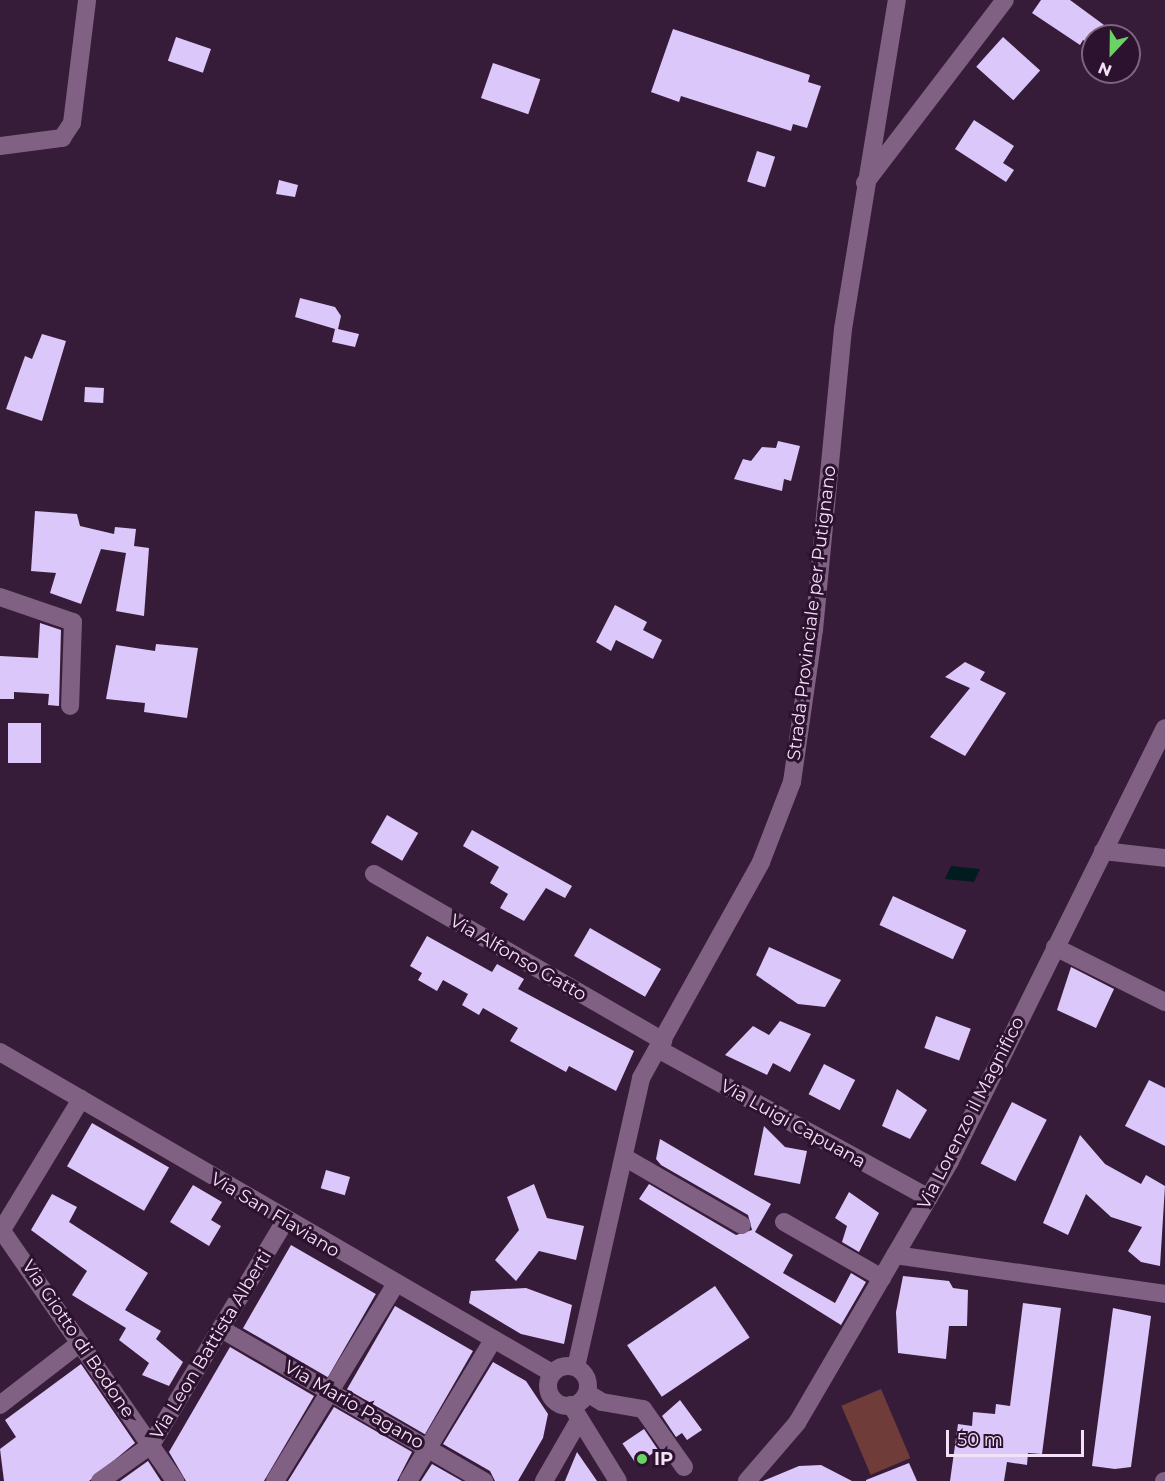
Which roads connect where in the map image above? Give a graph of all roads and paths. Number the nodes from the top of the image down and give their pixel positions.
1 (87, 0) edge
2 (897, 0) edge
3 (1005, 0) edge
4 (0, 146) edge
5 (864, 184) junction
6 (0, 597) edge
7 (70, 706) dead end
8 (1165, 728) edge
9 (1103, 851) junction
10 (1165, 858) edge
11 (374, 874) dead end
12 (1055, 947) junction
13 (1165, 1002) edge
14 (660, 1045) junction
15 (0, 1052) edge
16 (81, 1099) junction
17 (624, 1157) junction
18 (929, 1198) junction
19 (285, 1221) junction
20 (784, 1222) dead end
21 (742, 1225) dead end
22 (1, 1228) edge
23 (896, 1255) junction
24 (882, 1278) junction
25 (395, 1285) junction
26 (1165, 1294) edge
27 (223, 1330) junction
28 (492, 1340) junction
29 (80, 1343) junction
30 (576, 1367) junction
31 (552, 1374) junction
32 (330, 1391) junction
33 (587, 1393) junction
34 (0, 1405) edge
35 (575, 1414) junction
36 (151, 1445) junction
37 (429, 1448) junction
38 (684, 1467) dead end
39 (100, 1481) edge
40 (175, 1481) edge
41 (275, 1481) edge
42 (408, 1481) edge
43 (484, 1481) edge
44 (544, 1481) edge
45 (618, 1481) edge
46 (747, 1481) edge

1 - 4 street
2 - 5 street, Strada Provinciale per Putignano
3 - 5 street
5 - 14 street, Strada Provinciale per Putignano
6 - 7 street
8 - 9 street, Via Lorenzo il Magnifico
9 - 10 street
9 - 12 street, Via Lorenzo il Magnifico
11 - 14 street, Via Alfonso Gatto
12 - 13 street
12 - 18 street, Via Lorenzo il Magnifico
14 - 17 street, Strada Provinciale per Putignano
14 - 18 street, Via Luigi Capuana
15 - 16 street, Via San Flaviano
16 - 19 street, Via San Flaviano
16 - 22 street
17 - 21 street
17 - 30 street, Strada Provinciale per Putignano
18 - 23 street, Via Lorenzo il Magnifico
19 - 25 street, Via San Flaviano
19 - 27 street, Via Leon Battista Alberti
20 - 24 street
22 - 29 street, Via Giotto di Bodone
23 - 24 street, Via Lorenzo il Magnifico
23 - 26 street
24 - 46 street, Via Lorenzo il Magnifico
25 - 28 street, Via San Flaviano
25 - 32 street
27 - 32 street, Via Mario Pagano
27 - 36 street, Via Leon Battista Alberti
28 - 31 street, Via San Flaviano
28 - 37 street
29 - 34 street
29 - 36 street, Via Giotto di Bodone
30 - 31 street
30 - 33 street
31 - 35 street
32 - 37 street, Via Mario Pagano
32 - 41 street
33 - 35 street
33 - 38 street
35 - 44 street
35 - 45 street
36 - 39 street, Via Leon Battista Alberti
36 - 40 street, Via Giotto di Bodone
37 - 42 street
37 - 43 street, Via Mario Pagano

